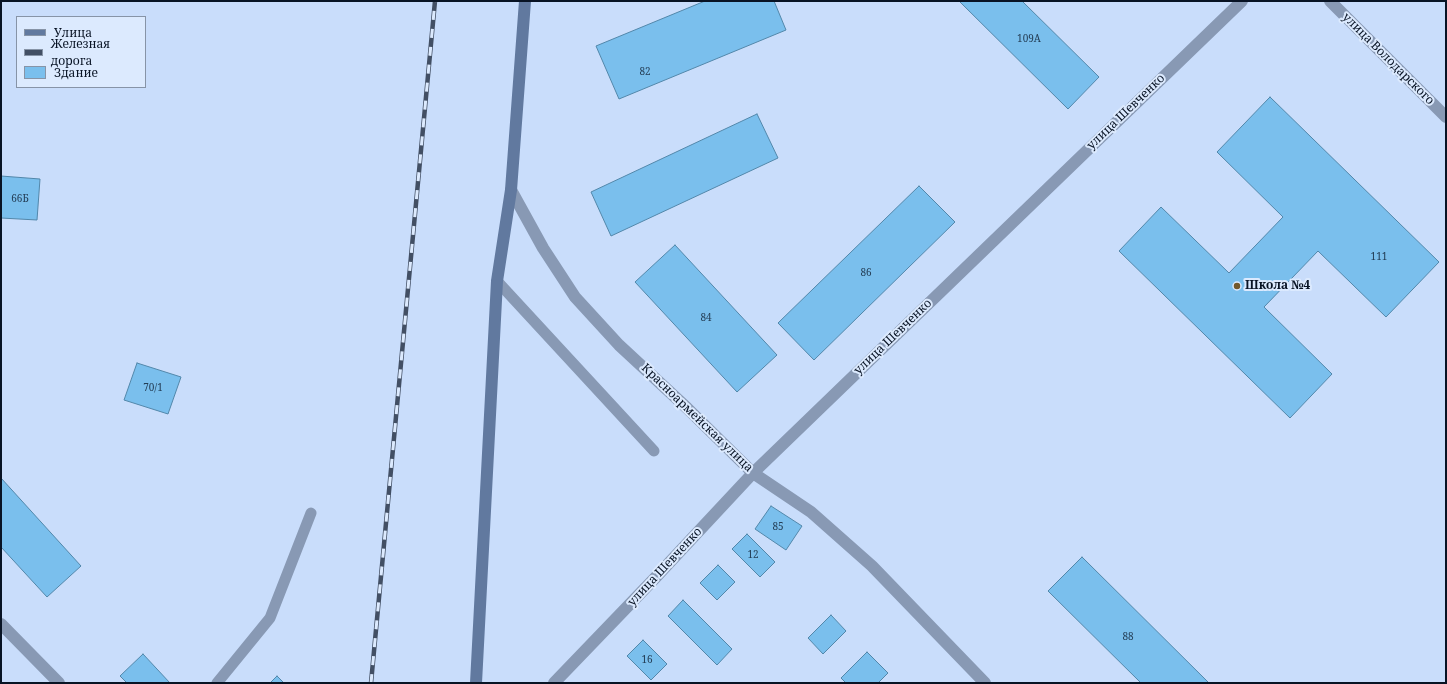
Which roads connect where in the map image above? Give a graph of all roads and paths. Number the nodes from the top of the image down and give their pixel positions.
1 (525, 1) edge
2 (1242, 1) edge
3 (1330, 1) edge
4 (1446, 117) edge
5 (511, 190) junction
6 (497, 281) junction
7 (654, 450) dead end
8 (753, 473) junction
9 (311, 513) dead end
10 (1, 624) edge
11 (59, 683) edge
12 (218, 683) edge
13 (476, 683) edge
14 (554, 683) edge
15 (985, 683) edge

1 - 5 street
2 - 8 street, улица Шевченко
3 - 4 street, улица Володарского
5 - 6 street
5 - 8 street, Красноармейская улица
6 - 7 lane
6 - 13 street
8 - 14 street, улица Шевченко
8 - 15 street, Красноармейская улица
9 - 12 lane
10 - 11 street

